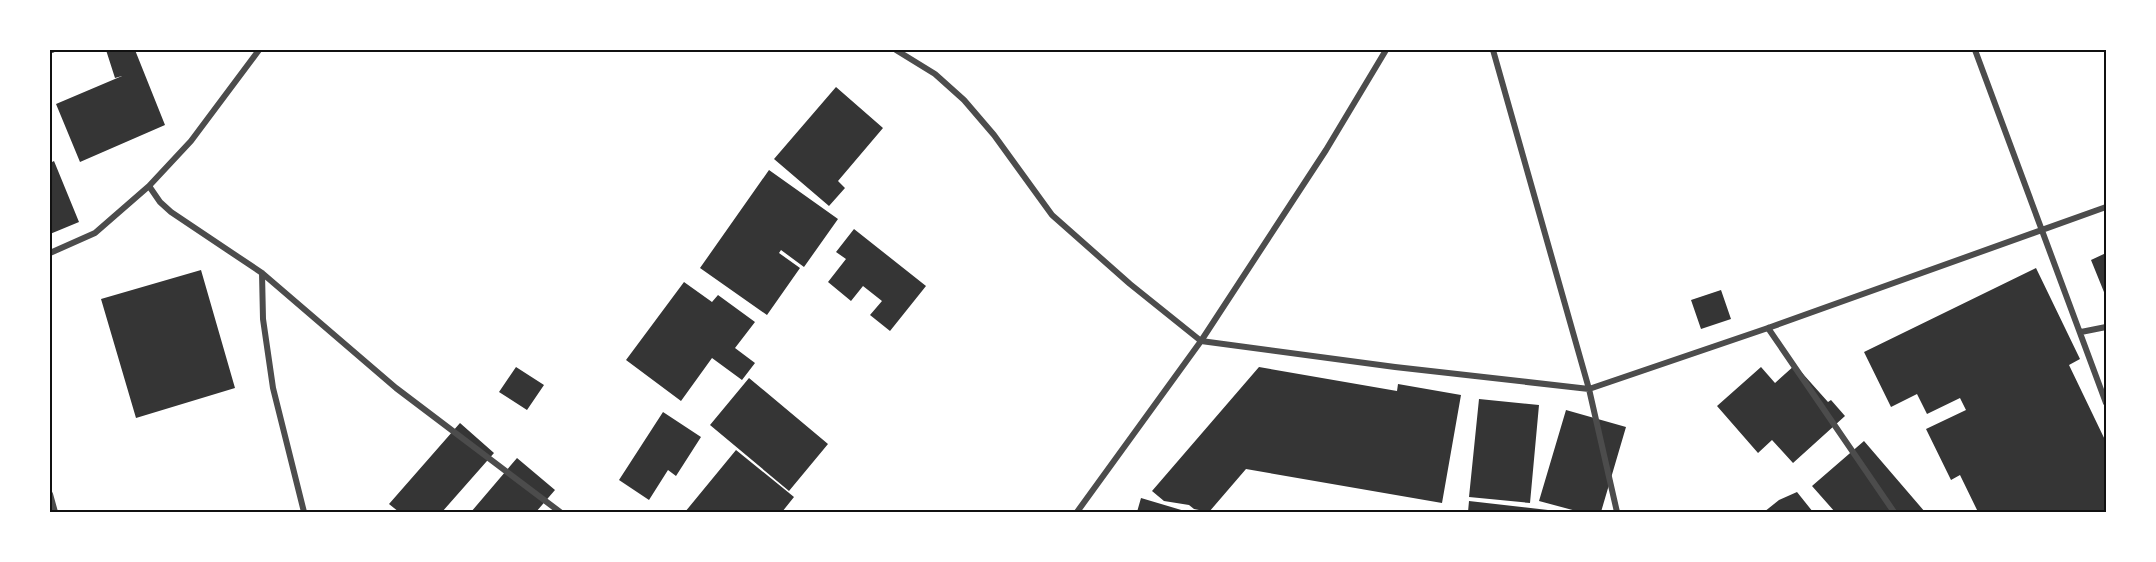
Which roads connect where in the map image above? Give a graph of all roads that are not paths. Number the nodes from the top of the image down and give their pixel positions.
1 (259, 50) edge
2 (896, 50) edge
3 (1386, 50) edge
4 (1493, 50) edge
5 (1975, 50) edge
6 (149, 186) junction
7 (2106, 207) edge
8 (2043, 229) junction
9 (50, 253) edge
10 (262, 273) junction
11 (2106, 327) edge
12 (1768, 328) junction
13 (2081, 332) junction
14 (1201, 341) junction
15 (1589, 389) junction
16 (2106, 403) edge
17 (50, 494) edge
18 (55, 513) edge
19 (304, 513) edge
20 (560, 513) edge
21 (1077, 513) edge
22 (1617, 513) edge
23 (1894, 513) edge

1 - 6 street
2 - 14 street
3 - 14 street
4 - 15 street
5 - 8 street
6 - 9 street
6 - 10 street
7 - 8 street
8 - 12 street
8 - 13 street
10 - 19 street
10 - 20 street
11 - 13 street
12 - 15 street
12 - 23 street
13 - 16 street
14 - 15 street
14 - 21 street
15 - 22 street
17 - 18 street

